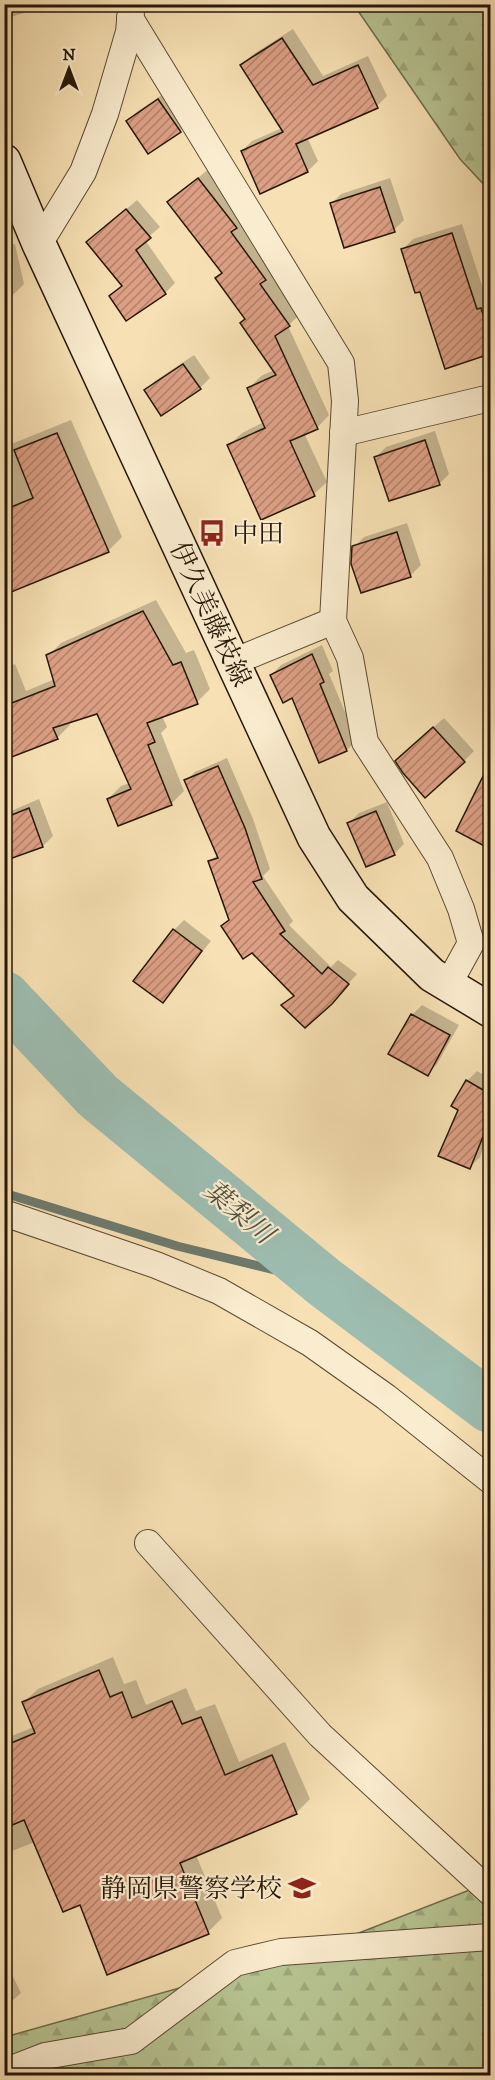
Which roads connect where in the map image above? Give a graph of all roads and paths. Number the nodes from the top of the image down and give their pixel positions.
1 (131, 11) edge
2 (4, 161) edge
3 (39, 244) junction
4 (490, 398) edge
5 (343, 433) junction
6 (333, 621) junction
7 (233, 663) junction
8 (448, 985) junction
9 (490, 1010) edge
10 (4, 1213) edge
11 (490, 1480) edge
12 (147, 1543) dead end
13 (490, 1892) edge
14 (490, 1937) edge
15 (4, 2072) edge

1 - 3 street
1 - 5 street
2 - 3 main road, 伊久美藤枝線
3 - 7 main road, 伊久美藤枝線
4 - 5 street
5 - 6 street
6 - 7 street
6 - 8 street
7 - 8 main road, 伊久美藤枝線
8 - 9 main road, 伊久美藤枝線
10 - 11 street
12 - 13 street
14 - 15 street

